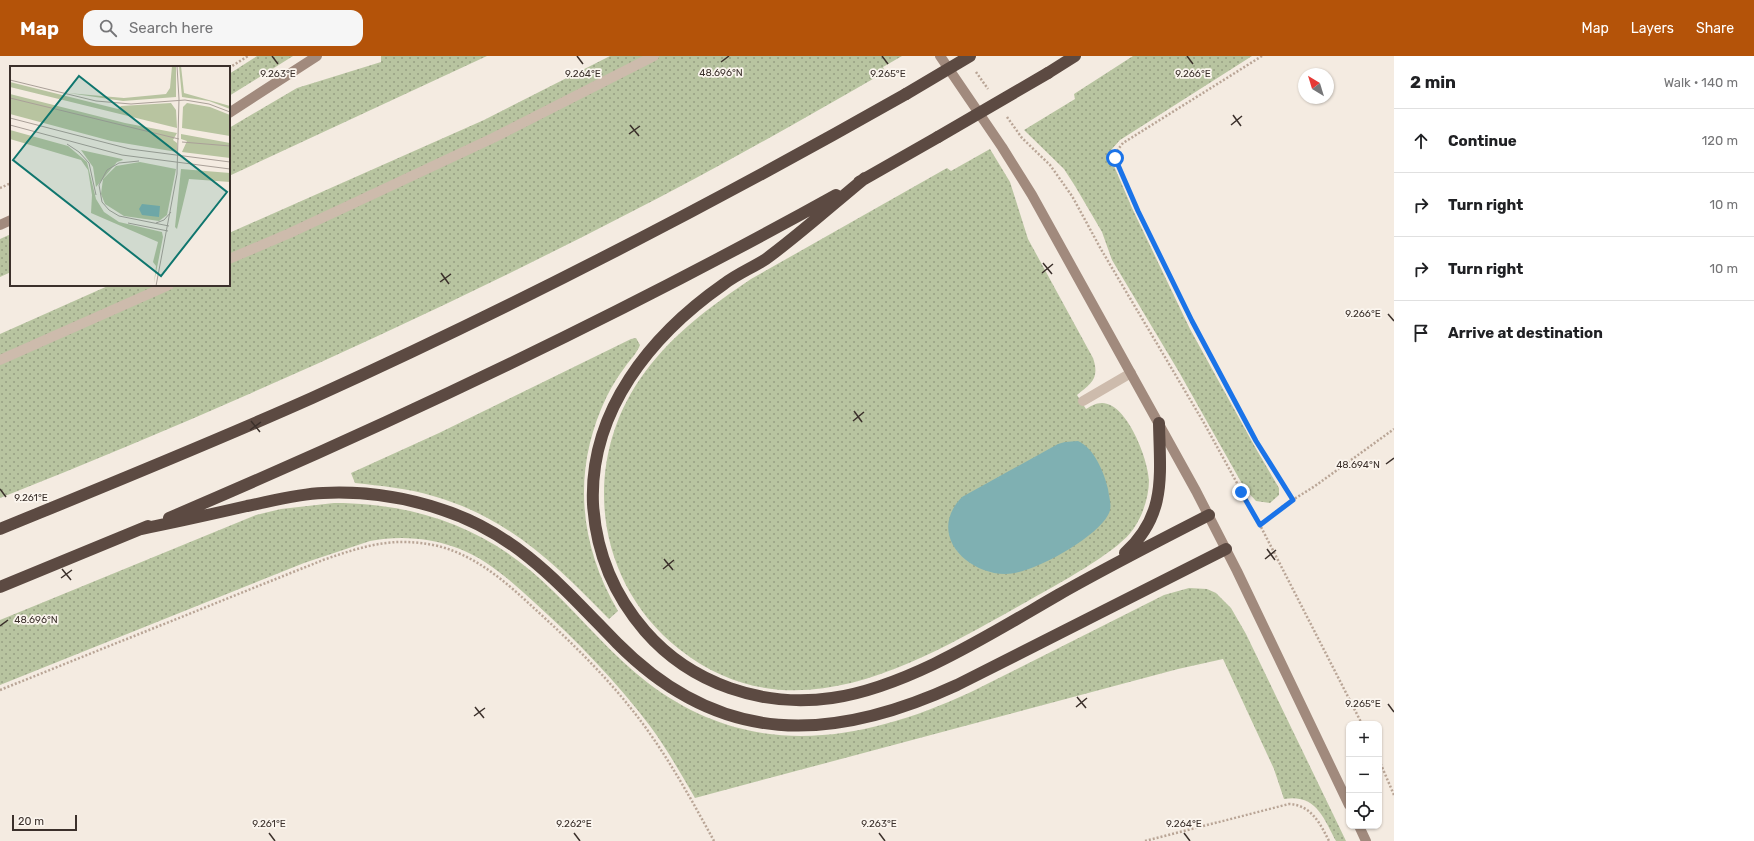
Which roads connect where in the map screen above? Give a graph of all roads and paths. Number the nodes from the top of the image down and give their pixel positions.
1 (248, 56) edge
2 (317, 56) edge
3 (654, 56) edge
4 (940, 56) edge
5 (970, 56) edge
6 (1075, 56) edge
7 (1262, 56) edge
8 (230, 67) edge
9 (230, 112) edge
10 (1022, 138) dead end
11 (865, 178) junction
12 (10, 183) edge
13 (0, 188) edge
14 (10, 220) edge
15 (0, 224) edge
16 (230, 259) edge
17 (167, 286) edge
18 (0, 360) edge
19 (1131, 373) junction
20 (1083, 401) dead end
21 (1158, 423) junction
22 (1394, 429) edge
23 (1293, 500) junction
24 (1209, 515) junction
25 (1260, 525) junction
26 (0, 529) edge
27 (141, 529) junction
28 (1226, 549) junction
29 (1112, 564) junction
30 (0, 587) edge
31 (0, 690) edge
32 (1360, 721) edge
33 (1382, 767) edge
34 (1394, 795) edge
35 (1346, 800) edge
36 (1360, 829) edge
37 (714, 841) edge
38 (1145, 841) edge
39 (1329, 841) edge
40 (1366, 841) edge

1 - 8 path
2 - 9 main road
3 - 16 lane
4 - 19 main road
5 - 26 highway, bridge
6 - 11 highway, bridge
7 - 23 path
10 - 25 path
11 - 27 highway
11 - 29 highway
12 - 13 path
14 - 15 main road
17 - 18 lane
19 - 20 lane
19 - 21 main road
21 - 24 main road
21 - 29 highway
22 - 23 path
23 - 25 path
24 - 28 main road
24 - 29 highway
25 - 32 path
27 - 28 highway
27 - 30 highway
28 - 35 main road
31 - 37 path
33 - 34 path
36 - 40 main road
38 - 39 path

